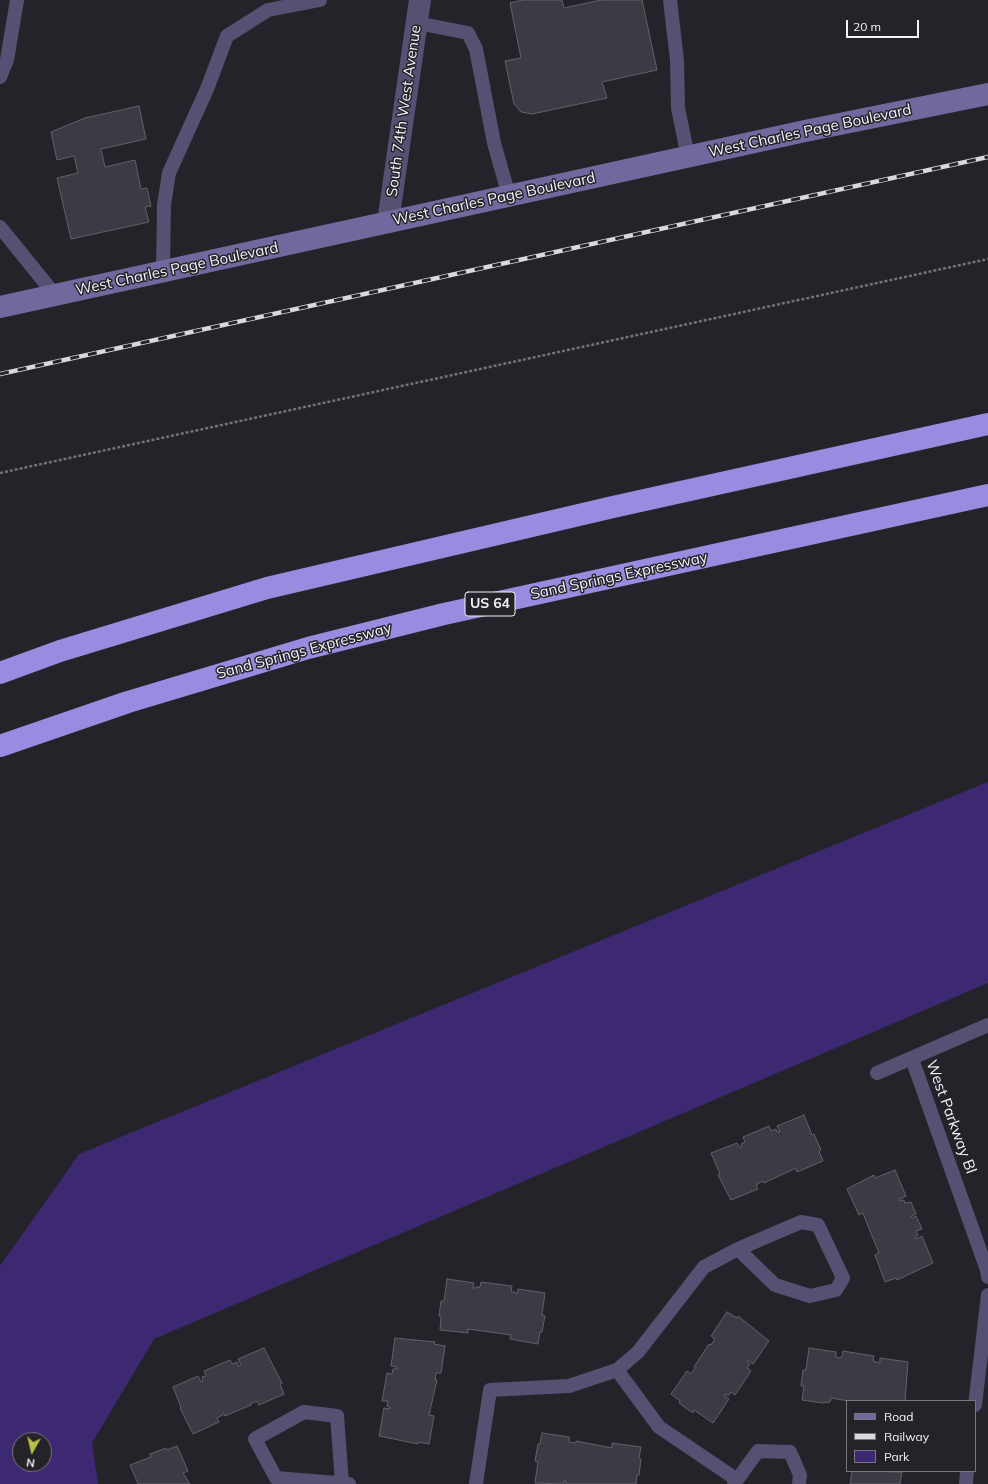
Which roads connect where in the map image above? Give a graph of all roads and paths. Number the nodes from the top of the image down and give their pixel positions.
1 (17, 0) edge
2 (320, 0) edge
3 (420, 0) edge
4 (670, 0) edge
5 (417, 23) junction
6 (0, 77) edge
7 (988, 94) edge
8 (688, 157) junction
9 (509, 196) junction
10 (388, 222) junction
11 (0, 227) edge
12 (988, 259) edge
13 (163, 272) junction
14 (55, 295) junction
15 (0, 307) edge
16 (988, 424) edge
17 (0, 474) edge
18 (988, 494) edge
19 (0, 674) edge
20 (0, 746) edge
21 (988, 1025) edge
22 (912, 1059) junction
23 (877, 1073) dead end
24 (738, 1249) junction
25 (988, 1277) edge
26 (988, 1295) edge
27 (616, 1370) junction
28 (976, 1400) edge
29 (967, 1472) edge
30 (735, 1482) edge
31 (345, 1484) edge
32 (476, 1484) edge
33 (799, 1484) edge
34 (966, 1484) edge

1 - 6 lane
2 - 13 lane
3 - 5 street, South 74th West Avenue
4 - 8 lane
5 - 9 lane
5 - 10 street, South 74th West Avenue
7 - 8 main road, West Charles Page Boulevard
8 - 9 main road, West Charles Page Boulevard
9 - 10 main road, West Charles Page Boulevard
10 - 13 main road, West Charles Page Boulevard
11 - 14 lane
12 - 17 path
13 - 14 main road, West Charles Page Boulevard
14 - 15 main road, West Charles Page Boulevard
16 - 19 highway
18 - 20 highway, Sand Springs Expressway / US 64
21 - 22 lane, West Parkway Bl
22 - 23 lane, West Parkway Bl
22 - 25 lane, West Parkway Bl
24 - 24 lane
24 - 27 lane
26 - 28 lane
27 - 30 lane
27 - 32 lane
29 - 34 lane
30 - 33 lane
31 - 31 lane

